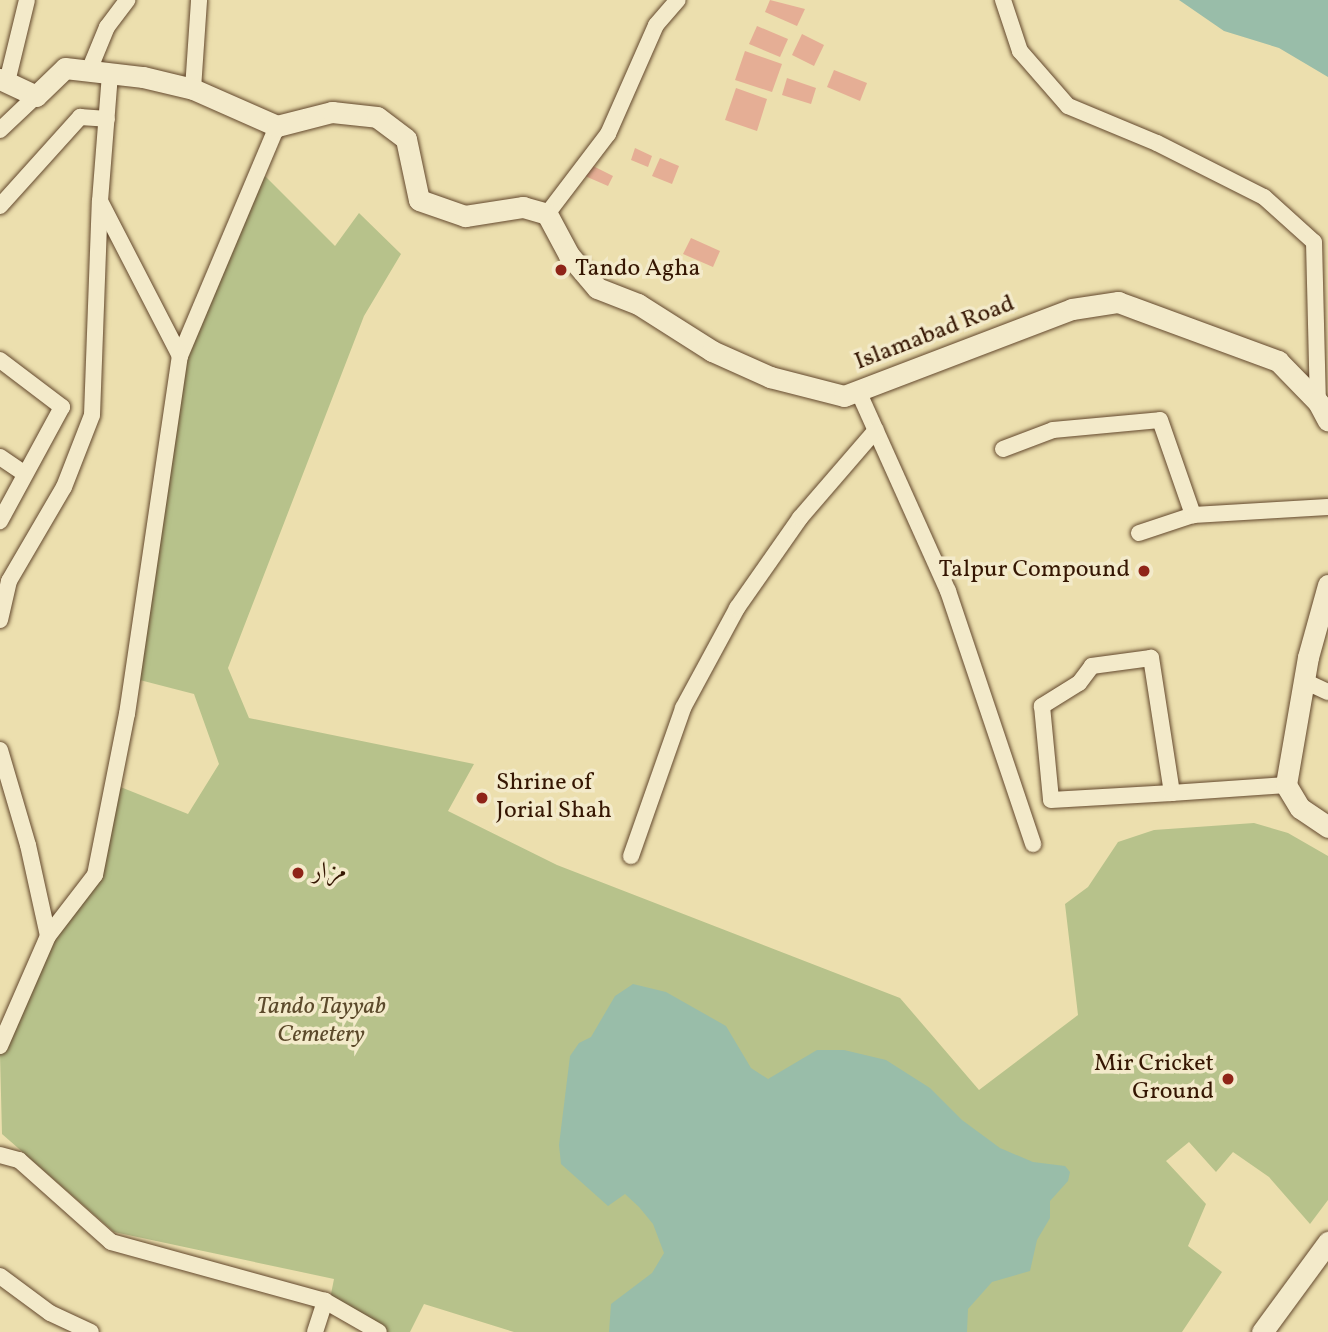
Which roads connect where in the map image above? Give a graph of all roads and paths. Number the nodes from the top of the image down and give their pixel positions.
1 (27, 0) edge
2 (127, 0) edge
3 (199, 0) edge
4 (678, 0) edge
5 (1003, 0) edge
6 (88, 73) junction
7 (110, 75) junction
8 (3, 80) edge
9 (193, 89) junction
10 (36, 96) junction
11 (107, 119) junction
12 (276, 126) junction
13 (0, 130) edge
14 (100, 201) junction
15 (0, 206) edge
16 (547, 214) junction
17 (180, 356) junction
18 (0, 360) edge
19 (859, 393) junction
20 (1325, 414) edge
21 (876, 430) junction
22 (1003, 449) dead end
23 (0, 457) edge
24 (25, 474) junction
25 (1328, 507) edge
26 (1193, 515) junction
27 (0, 521) edge
28 (1139, 533) dead end
29 (1328, 585) edge
30 (0, 620) edge
31 (1304, 681) junction
32 (1328, 692) edge
33 (0, 750) edge
34 (1286, 785) junction
35 (1172, 793) junction
36 (1328, 827) edge
37 (1033, 844) dead end
38 (631, 856) dead end
39 (48, 936) junction
40 (0, 1046) edge
41 (0, 1155) edge
42 (1328, 1242) edge
43 (0, 1276) edge
44 (326, 1301) junction
45 (91, 1332) edge
46 (315, 1332) edge
47 (379, 1332) edge
48 (1262, 1332) edge

1 - 8 street
2 - 6 street
3 - 9 street
4 - 16 street
5 - 20 street
6 - 7 street
6 - 10 street
7 - 9 street
7 - 11 street
8 - 10 street
9 - 12 street
10 - 13 street
11 - 14 street
11 - 15 street
12 - 16 street
12 - 17 street
14 - 17 street
14 - 30 street
16 - 19 street, Islamabad Road
17 - 39 street
18 - 24 street
19 - 20 street, Islamabad Road
19 - 21 street
21 - 37 street
21 - 38 street
22 - 26 street
23 - 24 street
24 - 27 street
25 - 26 street
26 - 28 street
29 - 31 street
31 - 32 street
31 - 34 street
33 - 39 street
34 - 35 street
34 - 36 street
35 - 35 street
39 - 40 street
41 - 44 street
42 - 48 street
43 - 45 street
44 - 46 street
44 - 47 street

